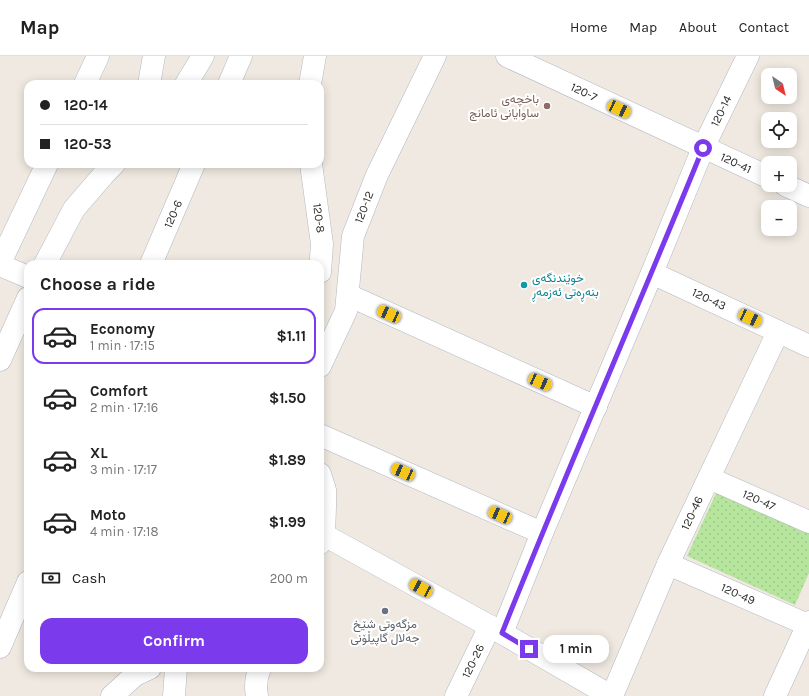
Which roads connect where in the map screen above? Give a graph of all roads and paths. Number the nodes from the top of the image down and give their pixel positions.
1 (98, 56) edge
2 (154, 56) edge
3 (203, 56) edge
4 (241, 56) edge
5 (315, 56) edge
6 (435, 56) edge
7 (508, 56) edge
8 (747, 56) edge
9 (87, 80) edge
10 (150, 80) edge
11 (188, 80) edge
12 (231, 80) edge
13 (311, 80) edge
14 (705, 144) junction
15 (45, 168) edge
16 (110, 168) edge
17 (192, 168) edge
18 (312, 168) edge
19 (761, 173) edge
20 (797, 190) edge
21 (809, 196) edge
22 (46, 260) edge
23 (153, 260) edge
24 (321, 260) edge
25 (0, 264) edge
26 (652, 273) junction
27 (24, 275) edge
28 (348, 295) junction
29 (24, 307) edge
30 (778, 332) junction
31 (809, 346) edge
32 (324, 358) edge
33 (0, 360) edge
34 (596, 407) junction
35 (324, 437) edge
36 (709, 478) junction
37 (324, 490) edge
38 (324, 518) edge
39 (809, 522) edge
40 (542, 533) junction
41 (324, 540) edge
42 (668, 564) junction
43 (24, 591) edge
44 (808, 623) edge
45 (496, 630) junction
46 (0, 647) edge
47 (141, 672) edge
48 (176, 672) edge
49 (258, 672) edge
50 (112, 696) edge
51 (174, 696) edge
52 (257, 696) edge
53 (456, 696) edge
54 (611, 696) edge
55 (775, 696) edge

1 - 9 street
2 - 10 street
3 - 11 street
4 - 12 street
5 - 13 street
6 - 28 street, 120-12
7 - 14 street, 120-7
8 - 14 street
14 - 19 street, 120-41
14 - 26 street
15 - 25 street
16 - 22 street
17 - 23 street, 120-6
18 - 24 street, 120-8
20 - 21 street
25 - 27 street
26 - 30 street, 120-43
26 - 34 street
28 - 32 street, 120-12
28 - 34 street
29 - 33 street
30 - 31 street, 120-43
30 - 36 street, 120-46
34 - 40 street
35 - 40 street
36 - 39 street, 120-47
36 - 42 street, 120-46
37 - 38 street
40 - 45 street
41 - 45 street
42 - 44 street, 120-49
42 - 54 street, 120-46
43 - 46 street
44 - 55 street
45 - 53 street, 120-26
45 - 54 street
47 - 50 street
48 - 51 street
49 - 52 street

